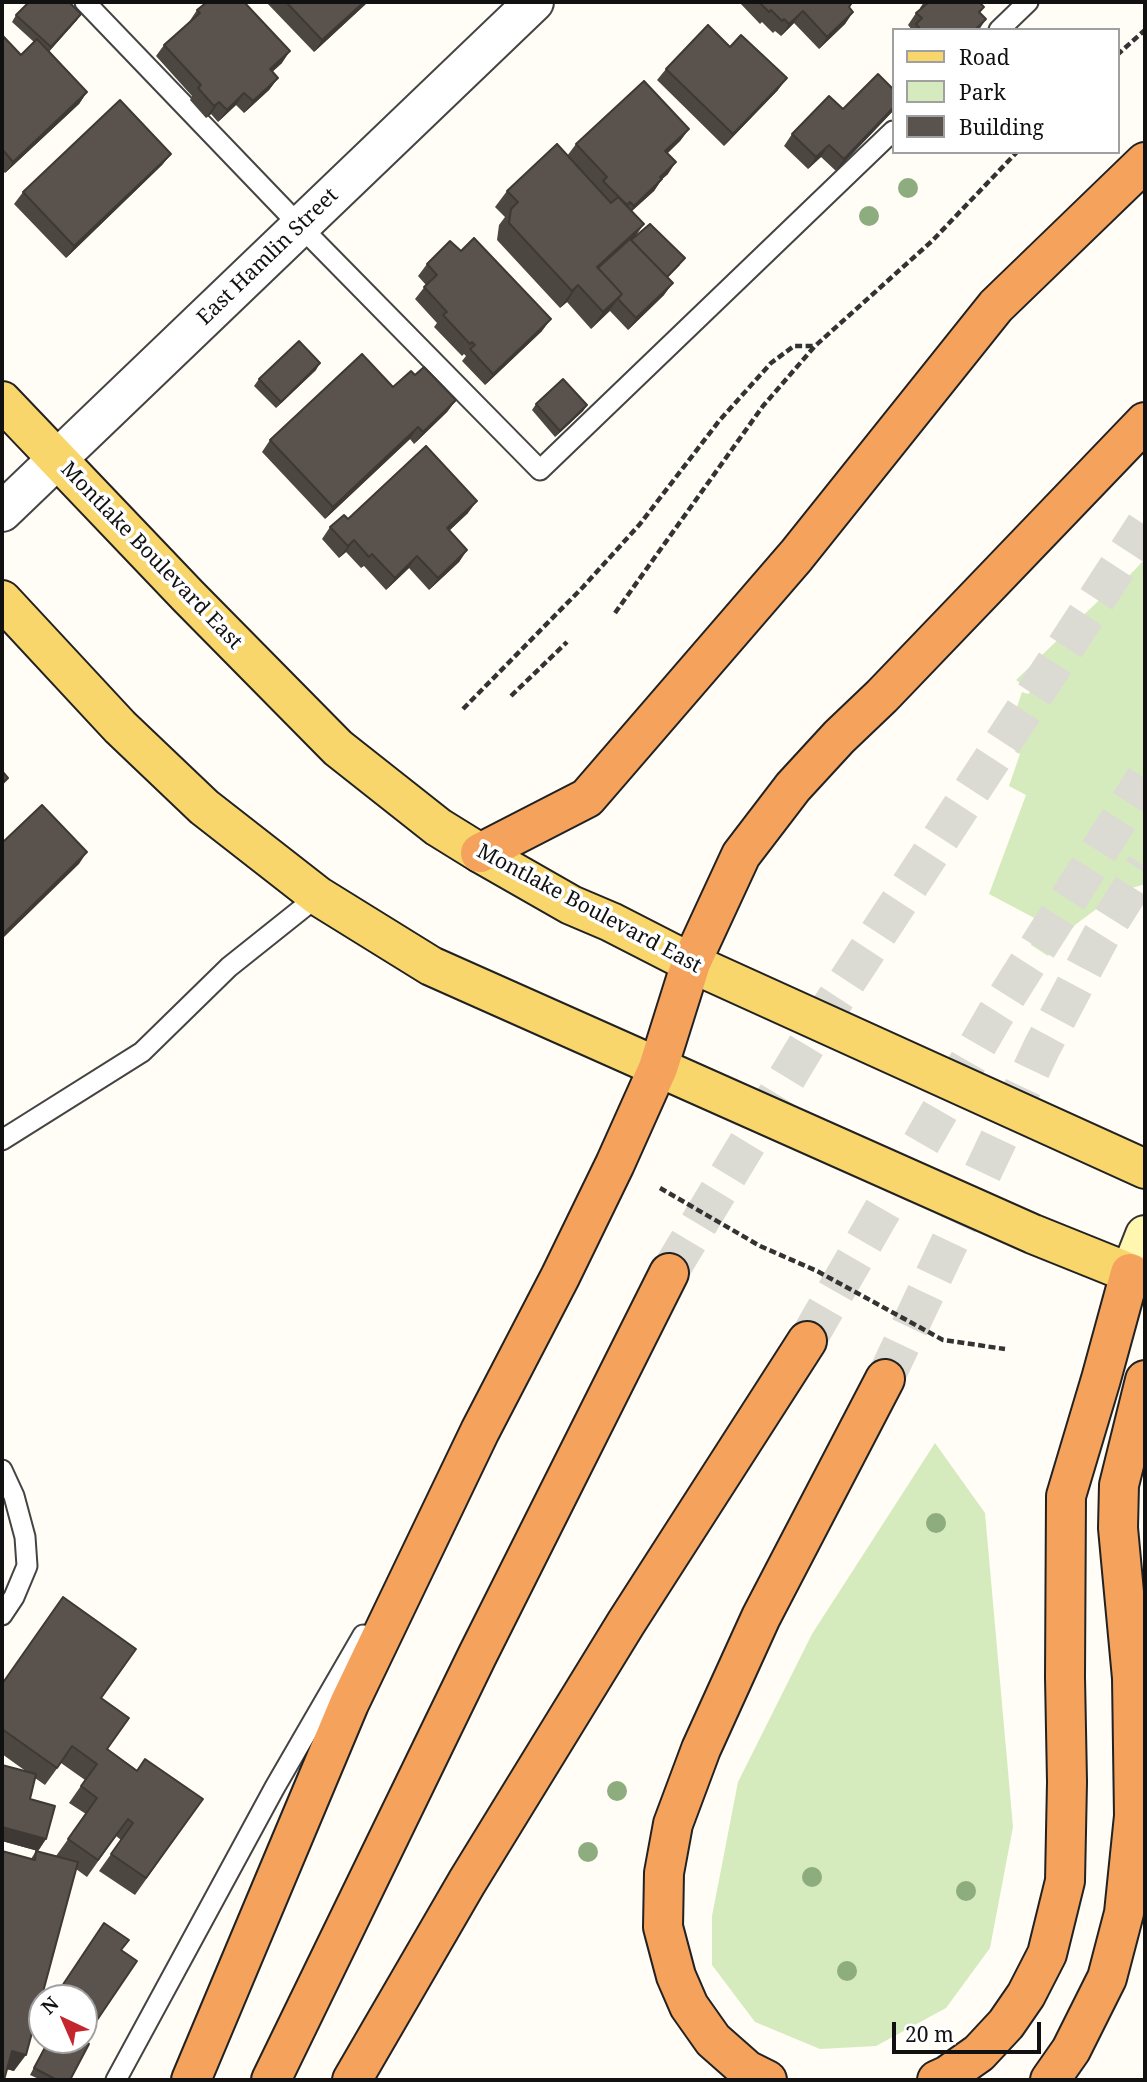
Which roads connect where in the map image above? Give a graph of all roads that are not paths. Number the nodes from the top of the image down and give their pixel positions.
1 (85, 2) edge
2 (534, 2) edge
3 (1028, 2) edge
4 (1001, 28) edge
5 (892, 132) edge
6 (1145, 162) edge
7 (300, 226) junction
8 (2, 401) edge
9 (1145, 422) edge
10 (57, 458) junction
11 (2, 512) edge
12 (2, 600) edge
13 (480, 853) junction
14 (318, 896) junction
15 (691, 963) junction
16 (658, 1068) junction
17 (2, 1140) edge
18 (1145, 1169) edge
19 (1145, 1236) edge
20 (669, 1273) tunnel mouth
21 (1138, 1276) edge
22 (807, 1341) tunnel mouth
23 (885, 1379) tunnel mouth
24 (1145, 1380) edge
25 (480, 1431) junction
26 (2, 1470) edge
27 (2, 1615) edge
28 (116, 2080) edge
29 (191, 2080) edge
30 (271, 2080) edge
31 (352, 2080) edge
32 (767, 2080) edge
33 (937, 2080) edge
34 (1050, 2080) edge

1 - 7 lane
2 - 7 street, East Hamlin Street
3 - 4 lane
5 - 7 lane
6 - 13 highway
7 - 10 street, East Hamlin Street
8 - 10 main road, Montlake Boulevard East
9 - 15 highway
10 - 11 street, East Hamlin Street
10 - 13 main road, Montlake Boulevard East
12 - 14 main road
13 - 15 main road, Montlake Boulevard East
14 - 16 main road
14 - 17 lane
15 - 16 highway
15 - 18 main road, Montlake Boulevard East
16 - 21 main road
16 - 25 highway
19 - 21 main road
20 - 30 highway
21 - 33 highway
22 - 31 highway
23 - 32 highway
24 - 34 highway
25 - 28 lane
25 - 29 highway
26 - 27 lane

